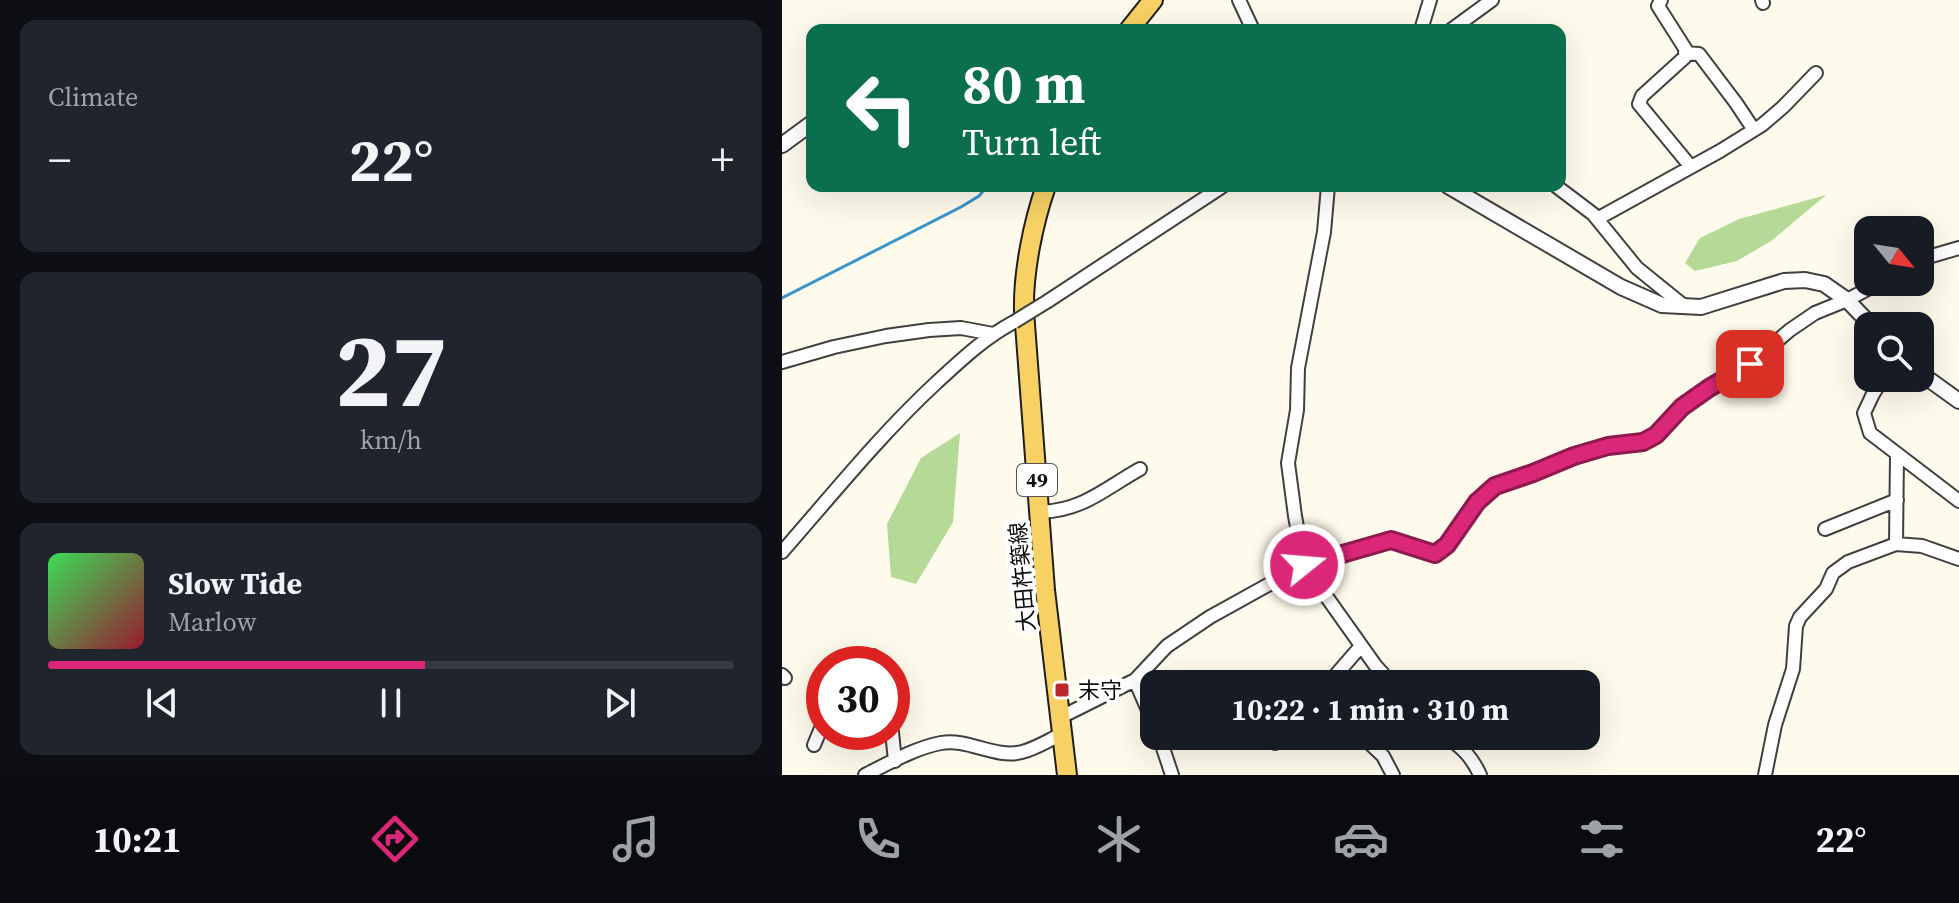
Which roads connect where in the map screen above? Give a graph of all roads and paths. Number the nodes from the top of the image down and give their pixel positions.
1 (1153, 0) edge
2 (1239, 0) edge
3 (1430, 0) edge
4 (1492, 0) edge
5 (1661, 0) edge
6 (1134, 24) edge
7 (1250, 24) edge
8 (1423, 24) edge
9 (1459, 24) edge
10 (1685, 53) junction
11 (1816, 73) dead end
12 (806, 127) edge
13 (1754, 130) junction
14 (782, 145) edge
15 (1691, 167) junction
16 (1044, 192) edge
17 (1214, 192) edge
18 (1327, 192) edge
19 (1458, 192) edge
20 (1563, 192) edge
21 (1597, 219) junction
22 (1959, 248) edge
23 (1934, 255) edge
24 (1855, 296) edge
25 (1847, 300) junction
26 (1684, 306) junction
27 (1859, 312) edge
28 (993, 334) junction
29 (782, 362) edge
30 (1934, 383) edge
31 (1874, 392) edge
32 (1959, 401) edge
33 (1897, 455) junction
34 (1140, 469) dead end
35 (1897, 500) junction
36 (1959, 501) edge
37 (1041, 512) junction
38 (1825, 529) dead end
39 (1896, 544) junction
40 (782, 552) edge
41 (1959, 559) edge
42 (1304, 565) junction
43 (1361, 646) junction
44 (1340, 670) edge
45 (1381, 670) edge
46 (1135, 680) junction
47 (1140, 692) edge
48 (1061, 726) junction
49 (894, 750) edge
50 (1164, 750) edge
51 (1377, 750) edge
52 (1464, 750) edge
53 (895, 761) junction
54 (865, 775) edge
55 (1067, 775) edge
56 (1172, 775) edge
57 (1393, 775) edge
58 (1480, 775) edge
59 (1765, 775) edge

1 - 6 main road
2 - 7 street
3 - 8 street
4 - 9 street
5 - 10 street
10 - 13 street
10 - 15 street
11 - 13 street
12 - 14 street
13 - 15 street
15 - 21 street
16 - 37 main road, 大田杵築線 / 49
17 - 28 street, bridge
18 - 42 street
19 - 26 street
20 - 21 street
21 - 26 street
22 - 23 street
24 - 25 street
25 - 26 street
25 - 27 street
25 - 42 street
28 - 29 street
28 - 40 street
30 - 32 street
31 - 33 street
33 - 35 street
33 - 36 street
34 - 37 street
35 - 38 street
35 - 39 street
37 - 48 main road, 大田杵築線 / 49
39 - 41 street
39 - 59 street
42 - 43 street
42 - 46 street
43 - 44 street
43 - 45 street
46 - 47 street
46 - 48 street
48 - 53 street
48 - 55 main road, 大田杵築線 / 49
49 - 53 street
50 - 56 street
51 - 57 street
52 - 58 street
53 - 54 street

